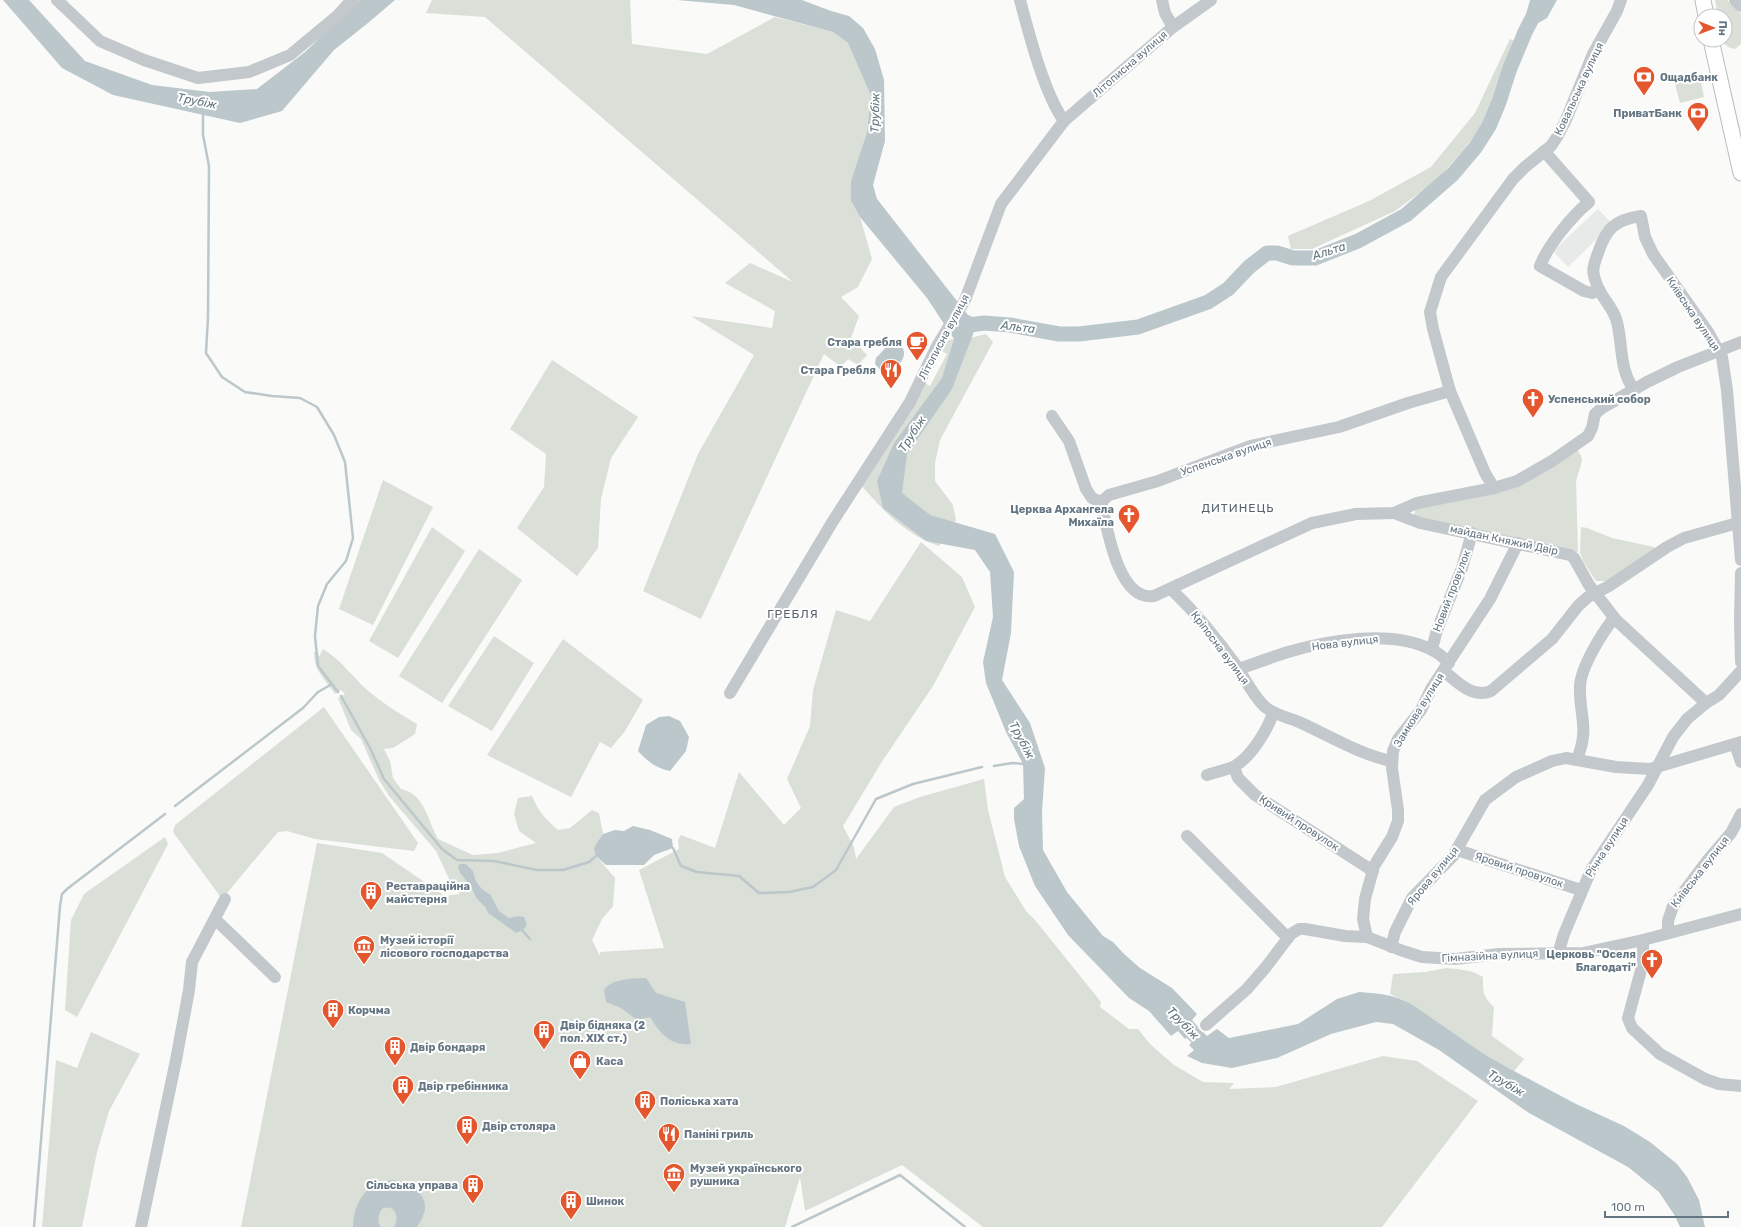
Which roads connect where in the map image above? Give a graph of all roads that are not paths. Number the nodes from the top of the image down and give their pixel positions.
1 (57, 0) edge
2 (352, 0) edge
3 (1020, 0) edge
4 (1162, 0) edge
5 (1212, 0) edge
6 (1620, 0) edge
7 (1735, 0) edge
8 (1741, 6) edge
9 (1173, 27) junction
10 (1713, 48) edge
11 (1064, 121) junction
12 (1544, 151) junction
13 (1741, 173) edge
14 (1600, 291) junction
15 (1741, 342) edge
16 (1719, 350) junction
17 (1634, 390) junction
18 (1450, 391) junction
19 (1052, 416) dead end
20 (1494, 488) junction
21 (1101, 502) junction
22 (1394, 513) junction
23 (1739, 522) edge
24 (1472, 533) junction
25 (1518, 543) junction
26 (1741, 560) edge
27 (1741, 573) edge
28 (1171, 589) junction
29 (1595, 593) junction
30 (1614, 618) junction
31 (1432, 649) junction
32 (1741, 662) edge
33 (1447, 667) junction
34 (1238, 669) junction
35 (1741, 671) edge
36 (730, 693) dead end
37 (1706, 702) junction
38 (1273, 713) junction
39 (1738, 743) edge
40 (1577, 759) junction
41 (1392, 761) junction
42 (1741, 762) edge
43 (1234, 767) junction
44 (1657, 768) junction
45 (1207, 775) dead end
46 (1741, 814) edge
47 (1186, 836) dead end
48 (1457, 850) junction
49 (1373, 871) junction
50 (1581, 890) junction
51 (225, 899) dead end
52 (1741, 914) edge
53 (214, 919) junction
54 (1668, 933) junction
55 (1367, 937) junction
56 (1288, 938) junction
57 (1643, 940) junction
58 (1391, 946) junction
59 (1558, 954) junction
60 (275, 977) dead end
61 (1206, 1025) dead end
62 (1741, 1086) edge
63 (141, 1227) edge

1 - 2 street
3 - 11 street
4 - 9 street
5 - 9 street, Літописна вулиця
6 - 12 street, Ковальська вулиця
7 - 8 street
9 - 11 street, Літописна вулиця
10 - 13 main road
11 - 36 street, Літописна вулиця
12 - 14 street
12 - 18 street, Ковальська вулиця
14 - 16 street, Київська вулиця
14 - 17 street
15 - 16 street
16 - 17 street
16 - 23 street, Київська вулиця
17 - 20 street
18 - 20 street, Ковальська вулиця
18 - 21 street, Успенська вулиця
19 - 21 street
20 - 22 street
21 - 28 street
22 - 24 street, майдан Княжий Двір
22 - 28 street
23 - 26 street, Київська вулиця
23 - 29 street, Нова вулиця
24 - 25 street, майдан Княжий Двір
24 - 31 street, Новий провулок
25 - 29 street, майдан Княжий Двір
25 - 33 street, Замкова вулиця
27 - 32 street
28 - 34 street, Кріпосна вулиця
29 - 30 street, майдан Княжий Двір
29 - 33 street, Нова вулиця
30 - 37 street, майдан Княжий Двір
30 - 40 street
31 - 33 street, Нова вулиця
31 - 34 street, Нова вулиця
33 - 41 street, Замкова вулиця
34 - 38 street, Кріпосна вулиця
35 - 37 street
37 - 44 street
38 - 41 street, Кріпосна вулиця
38 - 43 street
39 - 42 street
39 - 44 street, Ярова вулиця
40 - 44 street, Ярова вулиця
40 - 48 street, Ярова вулиця
41 - 49 street, Замкова вулиця
43 - 45 street
43 - 49 street, Кривий провулок
44 - 50 street, Річна вулиця
46 - 54 street, Київська вулиця
47 - 56 street
48 - 50 street, Яровий провулок
48 - 58 street, Ярова вулиця
49 - 55 street, Замкова вулиця
50 - 59 street, Річна вулиця
51 - 53 street
52 - 54 street, Гімназійна вулиця
53 - 60 street
53 - 63 street
54 - 57 street, Гімназійна вулиця
55 - 56 street, Гімназійна вулиця
55 - 58 street, Гімназійна вулиця
56 - 61 street
57 - 59 street, Гімназійна вулиця
57 - 62 street
58 - 59 street, Гімназійна вулиця

